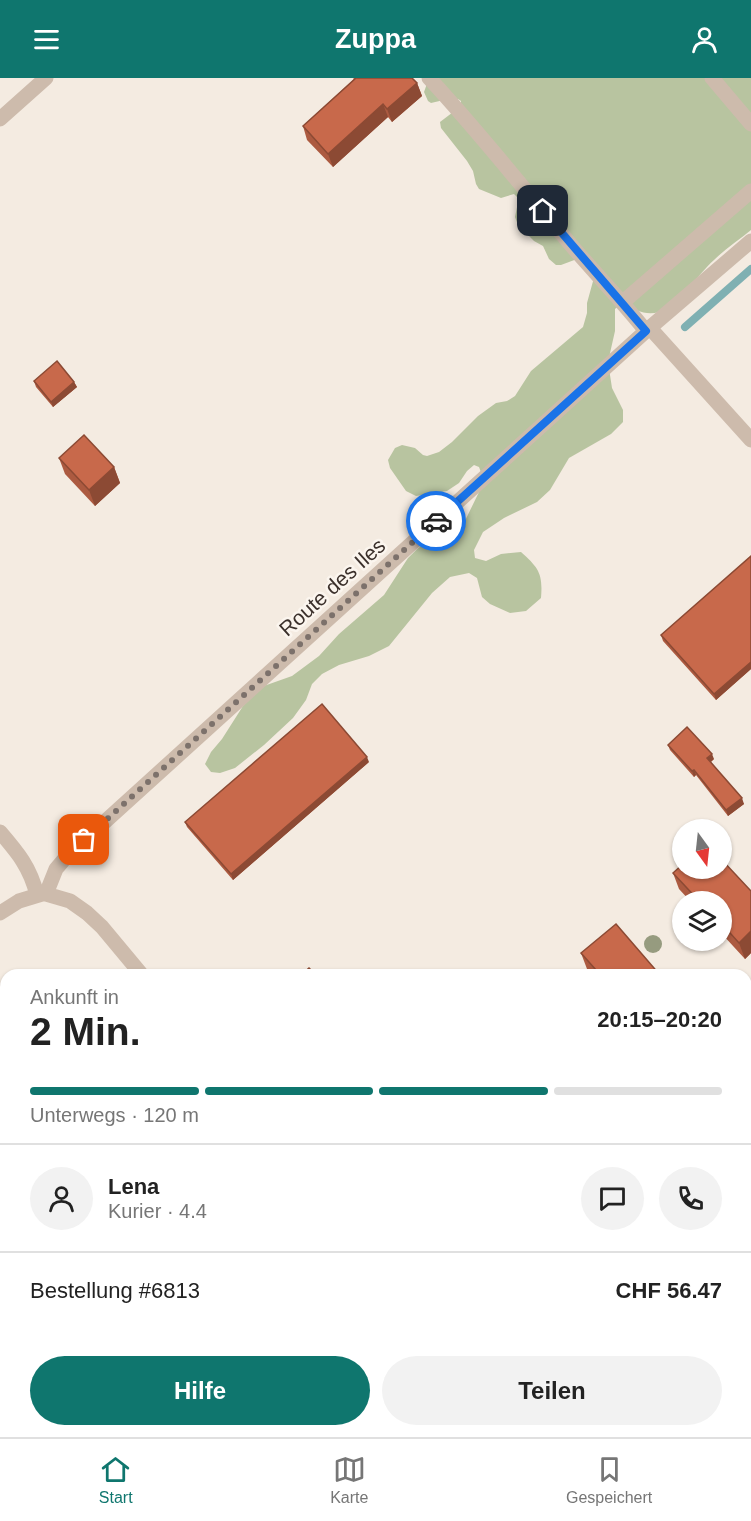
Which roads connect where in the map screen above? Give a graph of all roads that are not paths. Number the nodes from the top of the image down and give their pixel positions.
1 (46, 78) edge
2 (429, 78) edge
3 (712, 78) edge
4 (33, 85) edge
5 (0, 119) edge
6 (751, 124) edge
7 (751, 191) edge
8 (751, 241) edge
9 (623, 302) junction
10 (648, 329) junction
11 (751, 440) edge
12 (0, 832) edge
13 (41, 894) junction
14 (0, 913) edge
15 (137, 969) edge

1 - 4 street
2 - 9 street
3 - 6 street
4 - 5 street
7 - 9 street
8 - 10 street, Route des Iles
9 - 10 street
10 - 11 street
10 - 13 street, Route des Iles
12 - 13 street
13 - 14 street
13 - 15 street

